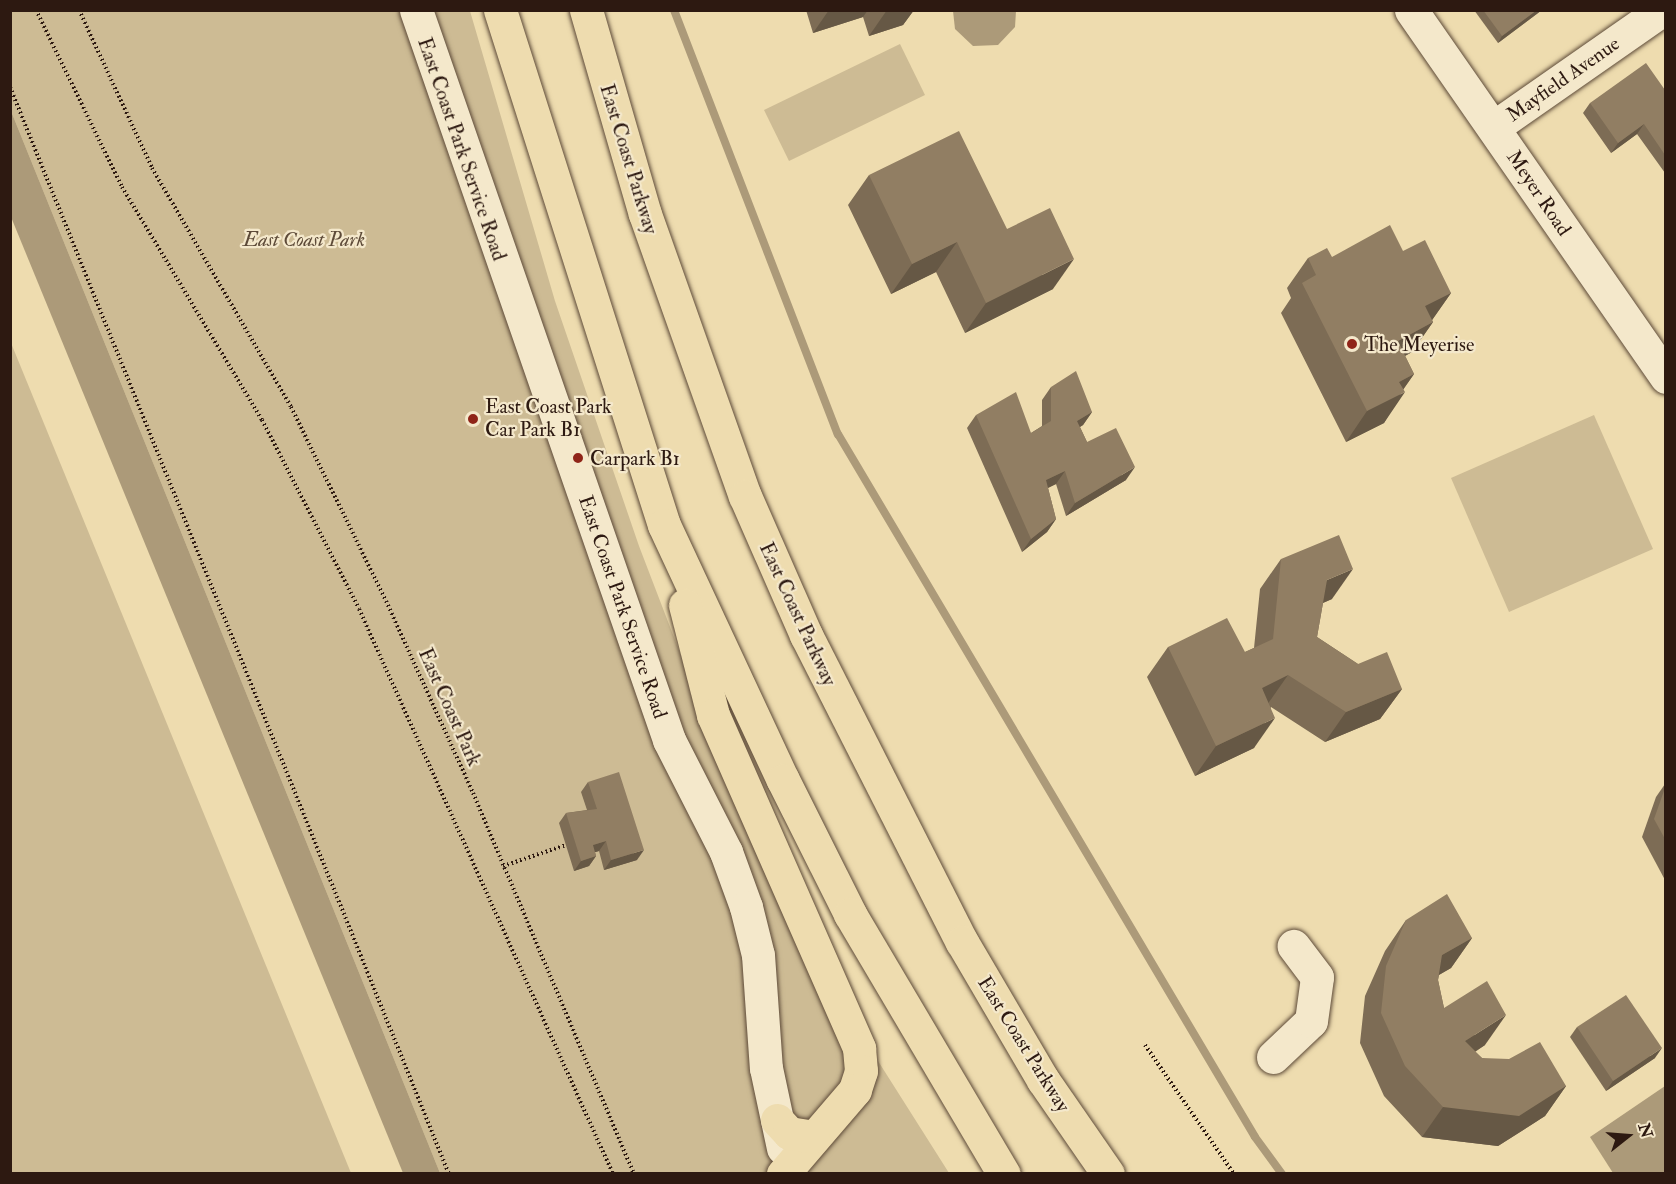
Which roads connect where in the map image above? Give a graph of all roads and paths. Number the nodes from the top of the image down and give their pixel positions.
1 (36, 10) edge
2 (79, 10) edge
3 (416, 10) edge
4 (500, 10) edge
5 (586, 10) edge
6 (1411, 10) edge
7 (1662, 10) edge
8 (10, 87) edge
9 (1494, 127) junction
10 (1665, 377) edge
11 (664, 525) junction
12 (566, 845) dead end
13 (503, 866) junction
14 (1294, 946) dead end
15 (1145, 1045) dead end
16 (1273, 1057) dead end
17 (777, 1120) junction
18 (813, 1137) junction
19 (787, 1171) edge
20 (449, 1173) edge
21 (614, 1173) edge
22 (634, 1173) edge
23 (1004, 1173) edge
24 (1108, 1173) edge
25 (1234, 1173) edge

1 - 21 path
2 - 13 path, East Coast Park
3 - 17 street, East Coast Park Service Road
4 - 11 highway
5 - 24 highway, East Coast Parkway
6 - 9 street, Meyer Road
7 - 9 street, Mayfield Avenue
8 - 20 path
9 - 10 street, Meyer Road
11 - 18 highway
11 - 23 highway
12 - 13 path
13 - 22 path, East Coast Park
14 - 16 street
15 - 25 path
17 - 18 highway
17 - 19 street, East Coast Park Service Road
18 - 19 highway

